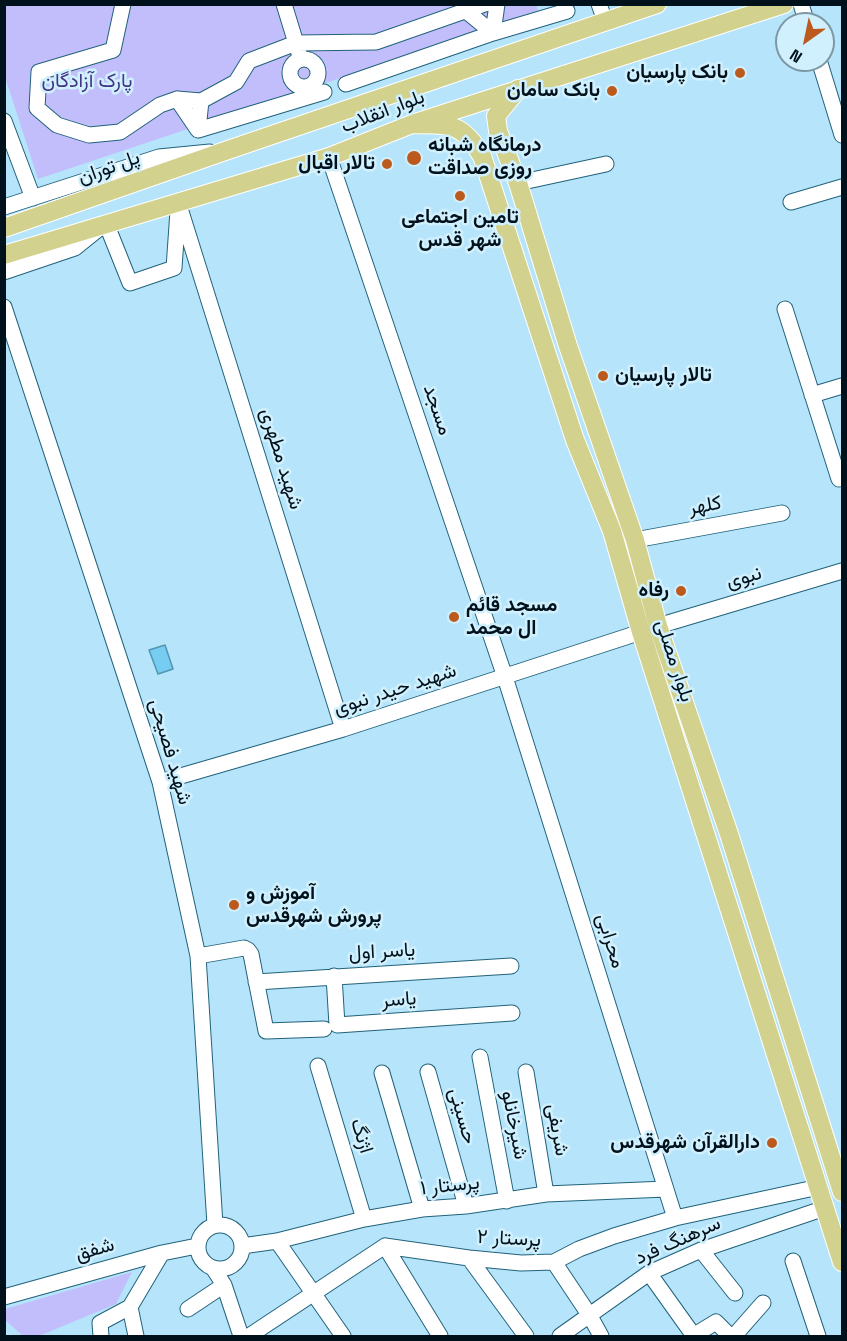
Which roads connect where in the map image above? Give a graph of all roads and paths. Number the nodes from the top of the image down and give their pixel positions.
1 (123, 4) edge
2 (284, 4) edge
3 (485, 4) edge
4 (497, 4) edge
5 (657, 4) edge
6 (784, 4) edge
7 (466, 11) junction
8 (567, 11) dead end
9 (602, 13) edge
10 (494, 33) junction
11 (296, 43) junction
12 (301, 59) junction
13 (823, 72) edge
14 (346, 84) dead end
15 (518, 89) junction
16 (303, 92) junction
17 (324, 92) dead end
18 (177, 99) junction
19 (201, 100) junction
20 (4, 121) edge
21 (412, 124) junction
22 (198, 130) junction
23 (843, 135) edge
24 (228, 150) junction
25 (329, 157) junction
26 (606, 164) dead end
27 (518, 183) junction
28 (843, 187) edge
29 (33, 198) junction
30 (178, 202) junction
31 (791, 202) dead end
32 (4, 207) edge
33 (106, 223) junction
34 (4, 228) edge
35 (4, 255) edge
36 (4, 272) edge
37 (4, 308) edge
38 (785, 309) dead end
39 (843, 386) edge
40 (812, 395) junction
41 (839, 479) dead end
42 (782, 513) dead end
43 (635, 540) junction
44 (843, 571) edge
45 (658, 626) junction
46 (641, 632) junction
47 (505, 677) junction
48 (343, 729) junction
49 (160, 782) junction
50 (198, 956) junction
51 (511, 966) dead end
52 (334, 976) junction
53 (256, 982) junction
54 (512, 1013) dead end
55 (324, 1029) dead end
56 (480, 1057) dead end
57 (318, 1066) dead end
58 (428, 1072) dead end
59 (526, 1072) dead end
60 (382, 1073) dead end
61 (841, 1182) edge
62 (819, 1187) junction
63 (666, 1189) junction
64 (546, 1194) junction
65 (507, 1200) junction
66 (466, 1206) junction
67 (825, 1208) junction
68 (422, 1209) junction
69 (675, 1218) junction
70 (364, 1219) junction
71 (215, 1225) junction
72 (277, 1241) junction
73 (197, 1246) junction
74 (242, 1246) junction
75 (385, 1246) junction
76 (701, 1250) junction
77 (162, 1253) junction
78 (469, 1258) junction
79 (793, 1261) dead end
80 (554, 1262) junction
81 (843, 1262) edge
82 (213, 1268) junction
83 (648, 1273) junction
84 (224, 1285) junction
85 (735, 1293) dead end
86 (315, 1294) junction
87 (4, 1297) edge
88 (763, 1303) dead end
89 (130, 1307) junction
90 (188, 1309) dead end
91 (590, 1316) junction
92 (102, 1336) edge
93 (136, 1336) edge
94 (240, 1336) edge
95 (249, 1336) edge
96 (343, 1336) edge
97 (440, 1336) edge
98 (526, 1336) edge
99 (560, 1336) edge
100 (601, 1336) edge
101 (693, 1336) edge
102 (730, 1336) edge
103 (734, 1336) edge
104 (818, 1336) edge

1 - 18 street
2 - 11 street
3 - 7 street
4 - 10 street
5 - 9 main road, بلوار انقلاب
6 - 15 main road, بلوار انقلاب
7 - 10 street
7 - 11 street
8 - 10 street
9 - 24 main road, بلوار انقلاب
10 - 14 street
11 - 12 street
11 - 19 street
12 - 16 street
12 - 16 street
13 - 23 street
15 - 21 main road, بلوار انقلاب
15 - 27 main road, بلوار مصلی
16 - 17 street
16 - 22 street
18 - 19 street
18 - 22 street
19 - 22 street
20 - 29 street
21 - 25 main road, بلوار انقلاب
21 - 46 main road, بلوار مصلی
24 - 29 street, بلوار انقلاب
24 - 34 main road, پل توران
25 - 30 main road, بلوار انقلاب
25 - 47 street, مسجد
26 - 27 street
27 - 43 main road, بلوار مصلی
28 - 31 street
29 - 32 street, بلوار انقلاب
30 - 33 main road, بلوار انقلاب
30 - 33 street
30 - 48 street, شهید مطهری
33 - 35 main road
33 - 36 street, بلوار انقلاب
37 - 49 street, شهید فصیحی
38 - 40 street
39 - 40 street
40 - 41 street
42 - 43 street, کلهر
43 - 45 main road, بلوار مصلی
44 - 45 street, نبوی
45 - 46 main road
45 - 61 main road, بلوار مصلی
46 - 47 street, شهید حیدر نبوی
46 - 62 main road, بلوار مصلی
47 - 48 street, شهید حیدر نبوی
47 - 63 street, محرابی
48 - 49 street, شهید حیدر نبوی
49 - 50 street, شهید فصیحی
50 - 53 street
50 - 71 street, شهید فصیحی
51 - 52 street, یاسر اول
52 - 53 street, یاسر اول
52 - 54 street, یاسر
53 - 55 street
56 - 65 street, شیرخانلو
57 - 70 street, اژنگ
58 - 66 street, حسینی
59 - 64 street, شریفی
60 - 68 street
61 - 62 main road
62 - 67 main road, بلوار مصلی
62 - 69 street, پرستار ۲
63 - 64 street, پرستار ۱
63 - 69 street, محرابی
64 - 65 street, پرستار ۱
65 - 66 street, پرستار ۱
66 - 68 street, پرستار ۱
67 - 76 street, سرهنگ فرد
67 - 81 main road, بلوار مصلی
68 - 70 street, پرستار ۱
69 - 80 street, پرستار ۲
70 - 72 street, پرستار ۱
71 - 73 street
71 - 74 street
72 - 74 street, پرستار ۱
72 - 86 street
73 - 77 street, شفق
73 - 82 street
74 - 82 street
75 - 78 street, پرستار ۲
75 - 86 street
75 - 97 street
76 - 83 street, سرهنگ فرد
76 - 85 street
77 - 87 street, شفق
77 - 89 street
78 - 80 street, پرستار ۲
78 - 98 street
79 - 104 street
80 - 91 street
82 - 84 street
83 - 91 street, سرهنگ فرد
83 - 101 street
84 - 90 street
84 - 94 street
86 - 95 street
86 - 96 street
88 - 103 street
89 - 92 street
89 - 93 street
91 - 99 street, سرهنگ فرد
91 - 100 street
101 - 102 street

